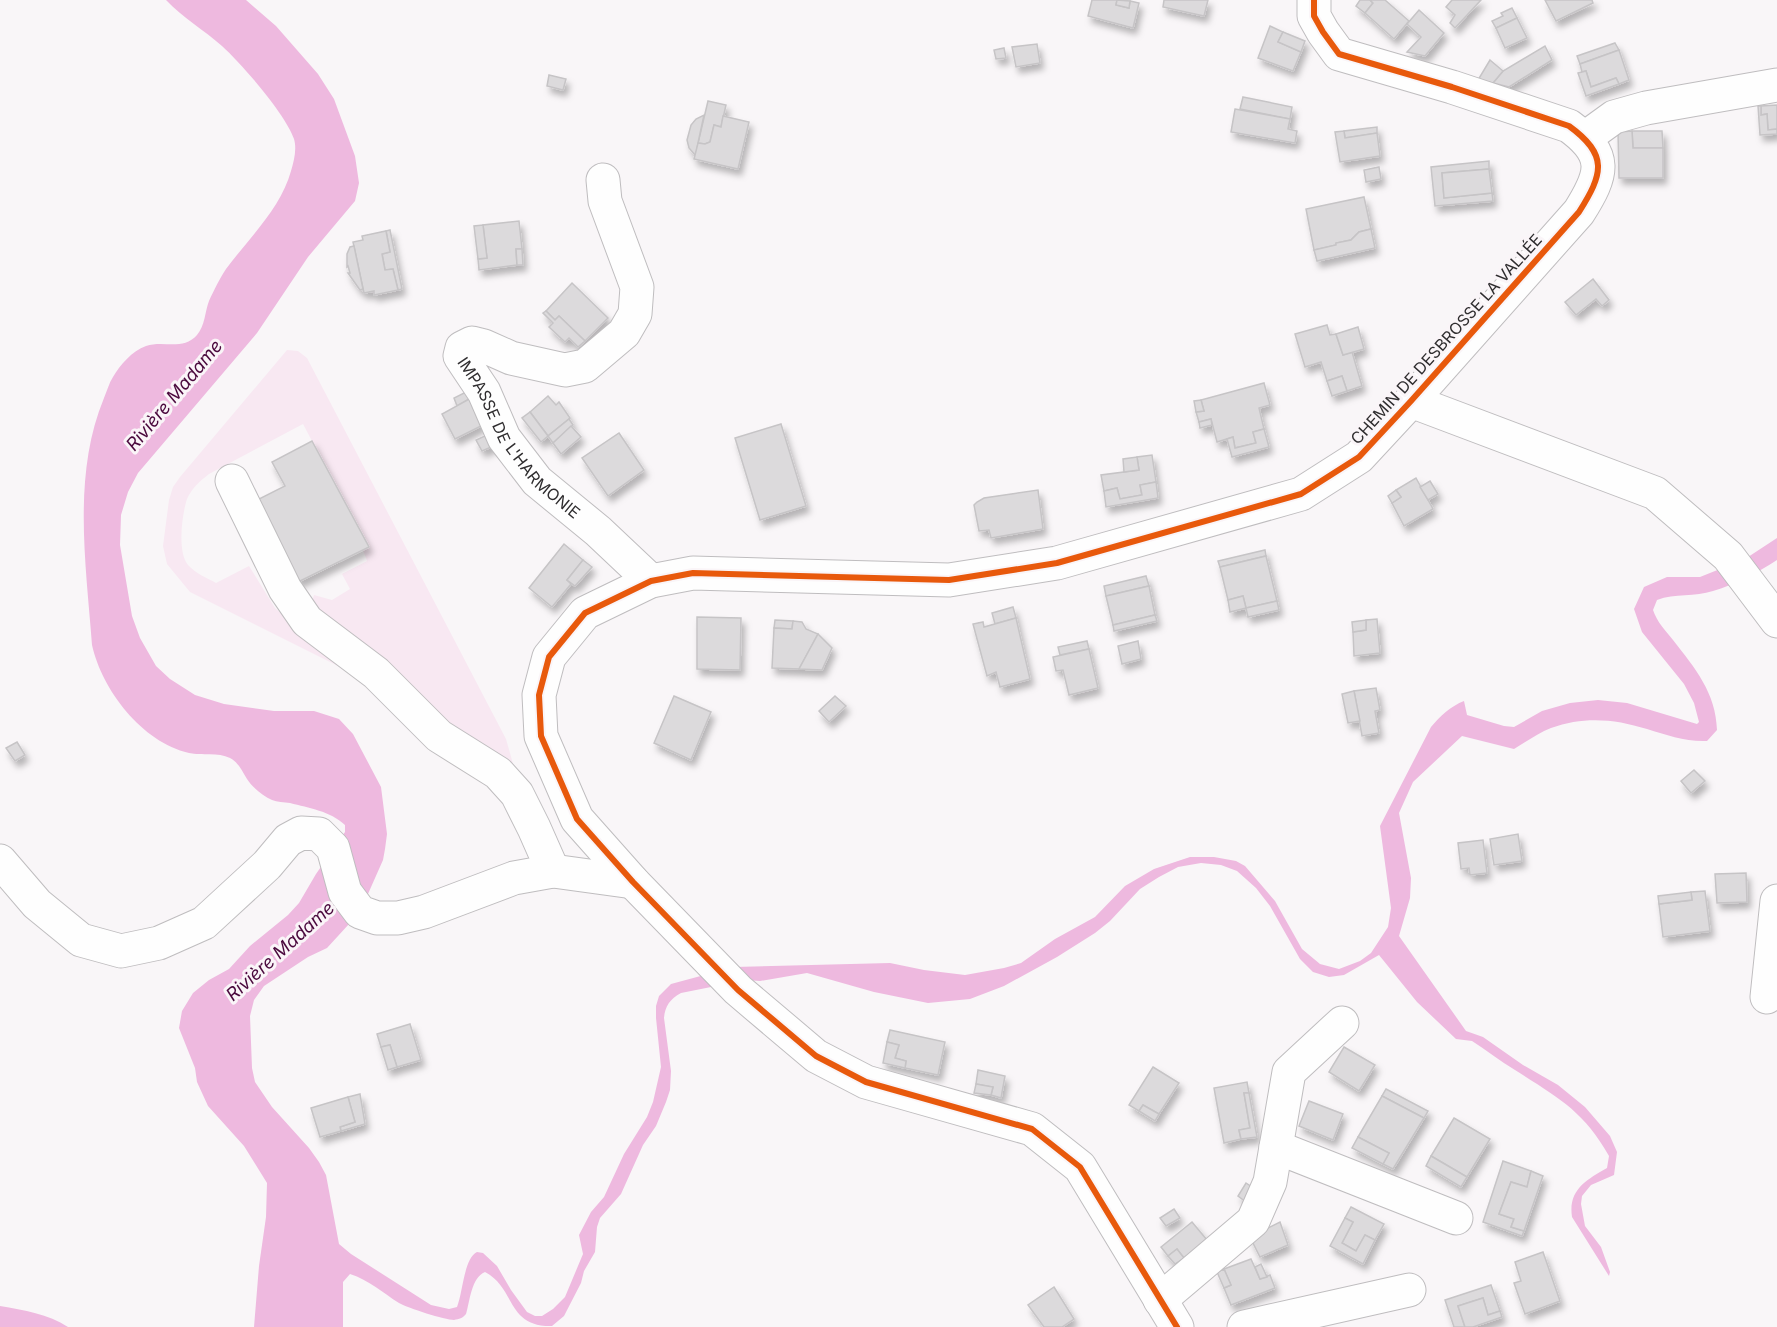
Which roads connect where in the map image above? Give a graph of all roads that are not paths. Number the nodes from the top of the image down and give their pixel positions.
1 (1305, 5) edge
2 (1777, 85) edge
3 (1586, 138) junction
4 (603, 180) dead end
5 (1411, 401) junction
6 (232, 482) dead end
7 (651, 581) junction
8 (1772, 607) edge
9 (0, 861) edge
10 (553, 872) junction
11 (633, 882) junction
12 (1777, 901) edge
13 (1767, 997) dead end
14 (1342, 1023) dead end
15 (1276, 1147) junction
16 (1456, 1218) dead end
17 (1409, 1290) dead end
18 (1160, 1300) junction
19 (1178, 1327) edge
20 (1244, 1327) edge

1 - 3 street
2 - 3 street
3 - 5 street, CHEMIN DE DESBROSSE LA VALLÉE
4 - 7 street, IMPASSE DE L'HARMONIE
5 - 7 street, CHEMIN DE DESBROSSE LA VALLÉE
5 - 8 street
6 - 10 street
7 - 11 street, CHEMIN DE DESBROSSE LA VALLÉE
9 - 10 street
10 - 11 street
11 - 18 street, CHEMIN DE DESBROSSE LA VALLÉE
12 - 13 street
14 - 15 street
15 - 16 street
15 - 18 street
17 - 20 street
18 - 19 street, CHEMIN DE DESBROSSE LA VALLÉE

